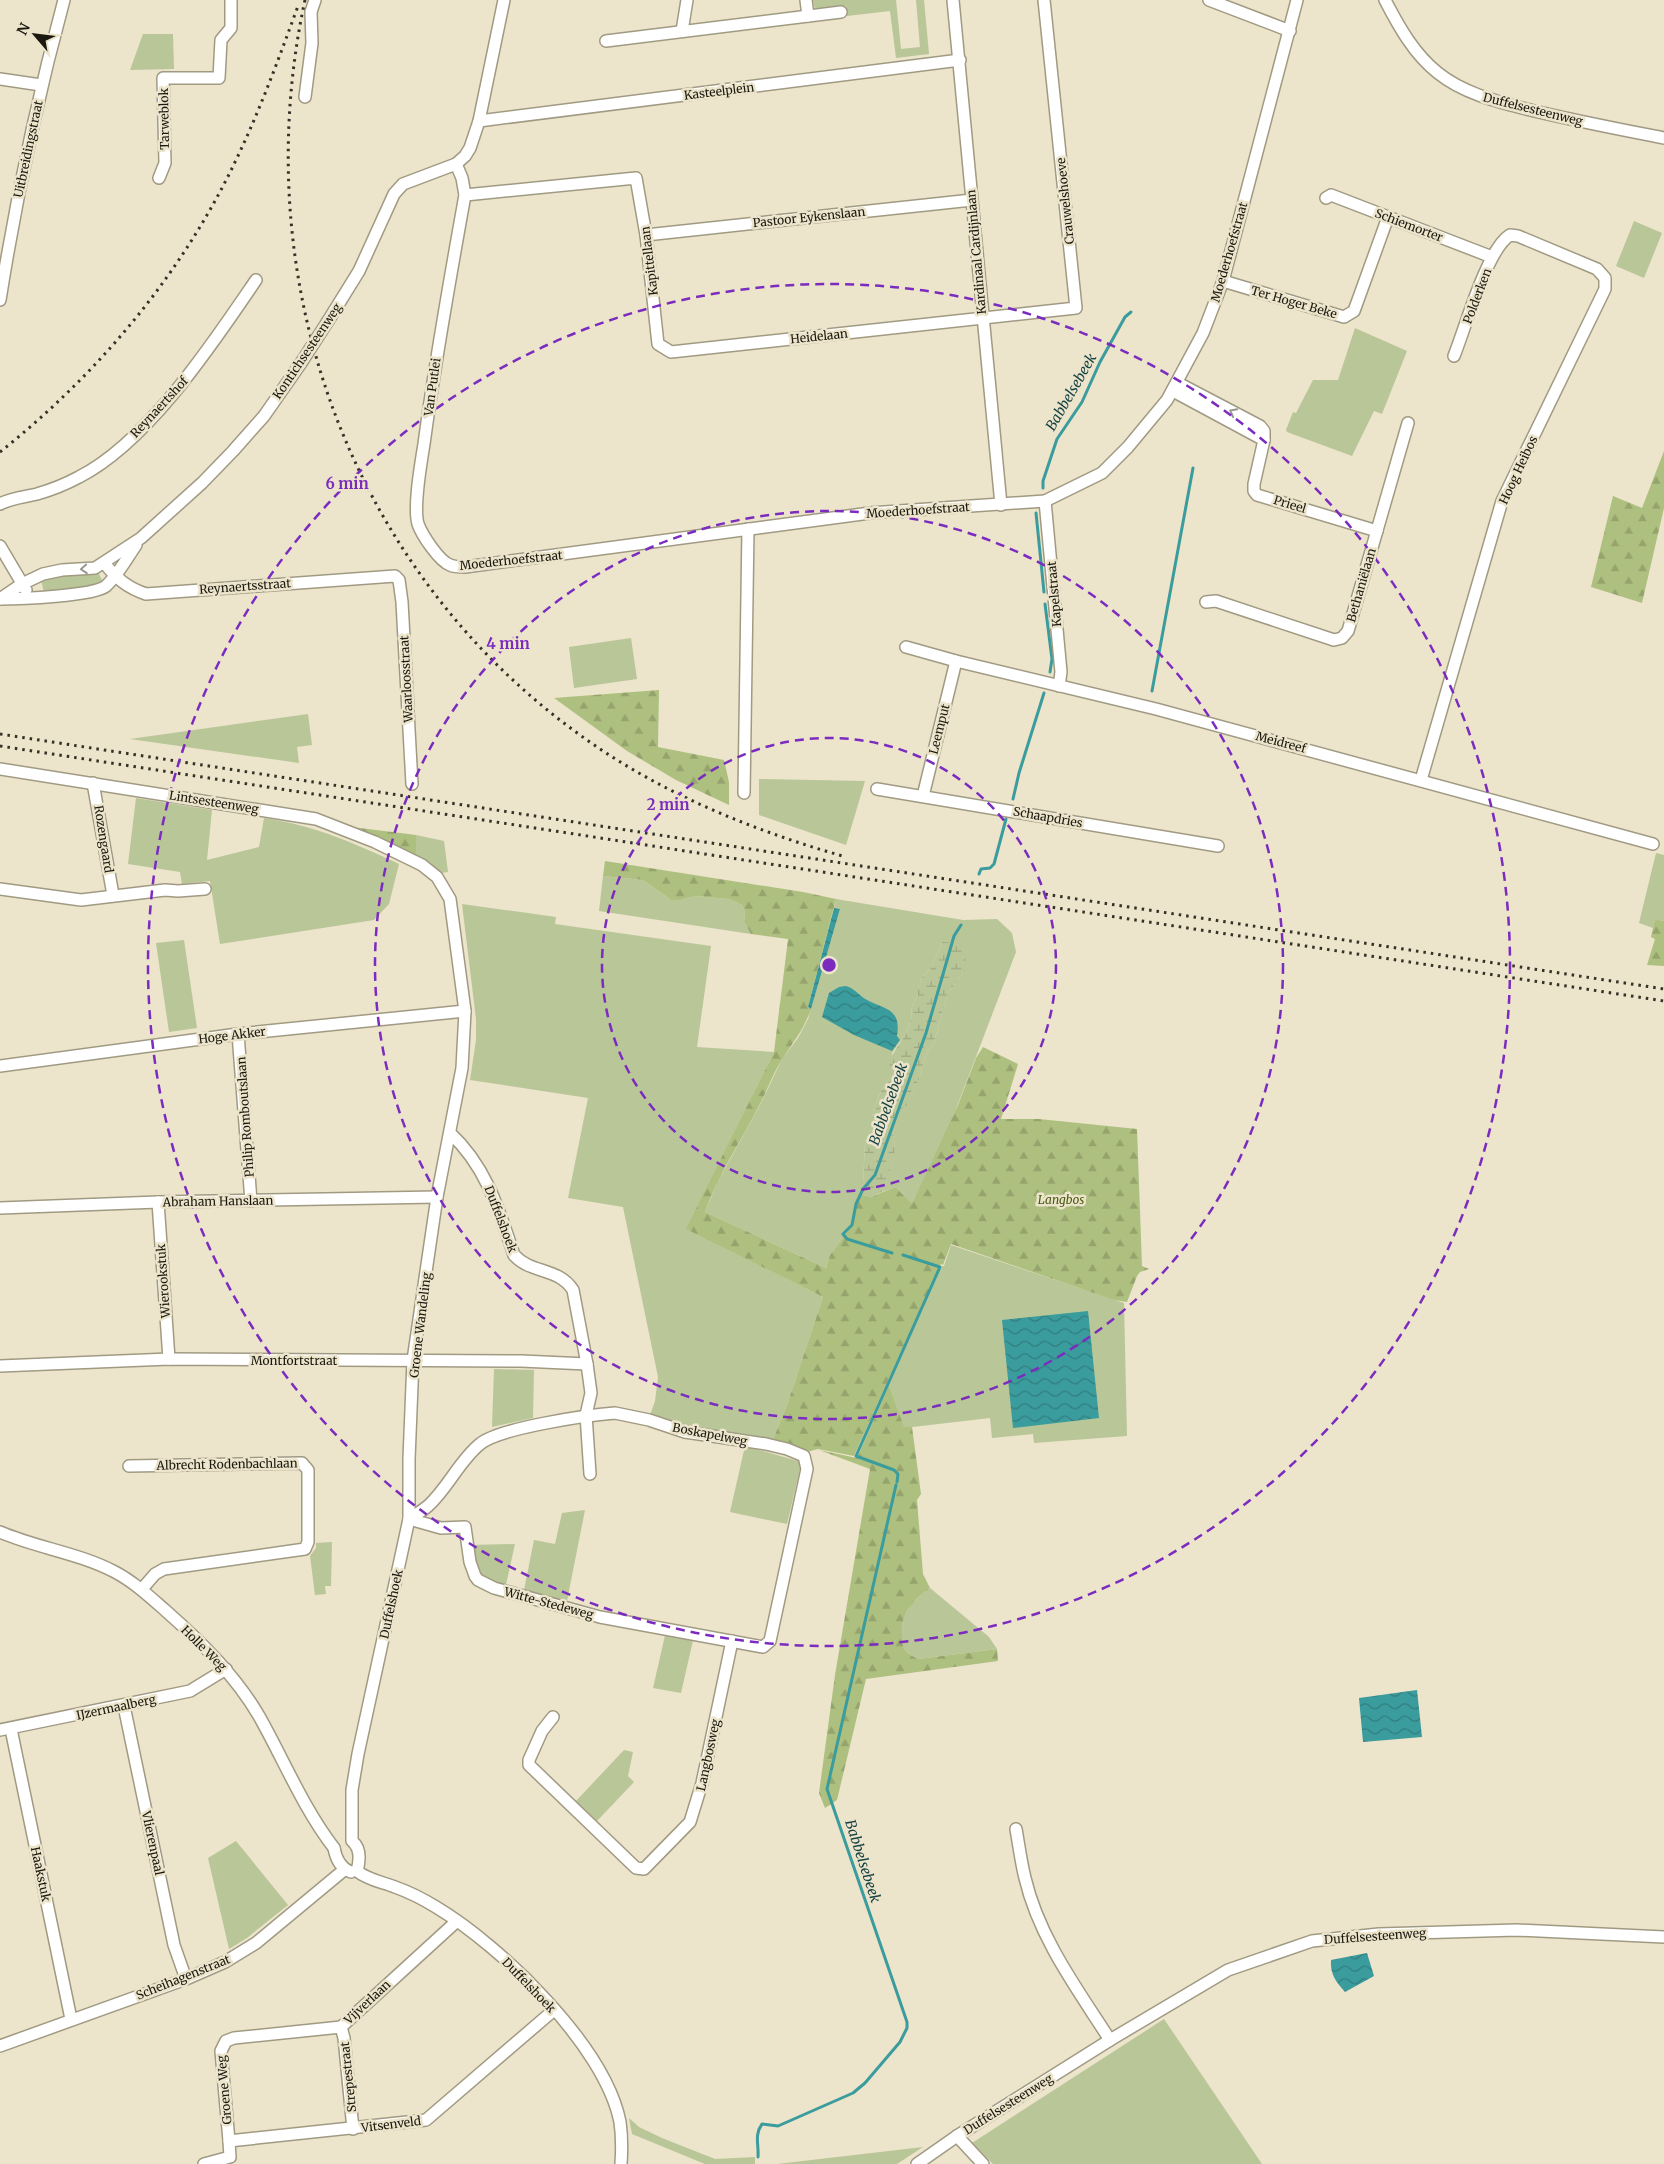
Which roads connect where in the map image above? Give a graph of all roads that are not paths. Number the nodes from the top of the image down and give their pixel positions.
1 (64, 0) edge
2 (232, 0) edge
3 (315, 0) edge
4 (504, 0) edge
5 (687, 0) edge
6 (806, 0) edge
7 (953, 0) edge
8 (1044, 0) edge
9 (1209, 0) edge
10 (1297, 0) edge
11 (1385, 0) edge
12 (841, 12) dead end
13 (808, 16) junction
14 (682, 31) junction
15 (1290, 31) junction
16 (606, 41) dead end
17 (960, 60) junction
18 (0, 79) edge
19 (41, 85) junction
20 (305, 97) dead end
21 (479, 121) junction
22 (1664, 138) edge
23 (456, 164) junction
24 (159, 178) dead end
25 (465, 196) junction
26 (1326, 198) dead end
27 (972, 200) junction
28 (1388, 217) junction
29 (12, 224) junction
30 (0, 225) edge
31 (646, 235) junction
32 (1504, 238) joint
33 (1492, 257) junction
34 (256, 280) dead end
35 (1223, 281) junction
36 (0, 300) edge
37 (982, 318) junction
38 (658, 344) joint
39 (1454, 356) dead end
40 (1175, 387) junction
41 (1408, 422) dead end
42 (1045, 502) junction
43 (0, 504) edge
44 (1001, 505) junction
45 (748, 529) junction
46 (1377, 530) junction
47 (141, 538) junction
48 (0, 546) edge
49 (105, 564) junction
50 (452, 566) joint
51 (115, 576) junction
52 (395, 576) joint
53 (22, 584) junction
54 (0, 599) edge
55 (30, 599) junction
56 (1206, 602) dead end
57 (906, 647) dead end
58 (956, 661) junction
59 (1059, 686) junction
60 (0, 769) edge
61 (1421, 780) junction
62 (93, 783) junction
63 (412, 784) dead end
64 (877, 789) dead end
65 (744, 793) dead end
66 (923, 796) junction
67 (1654, 844) dead end
68 (1218, 846) dead end
69 (0, 889) edge
70 (205, 889) dead end
71 (113, 895) junction
72 (465, 1011) junction
73 (238, 1034) junction
74 (0, 1066) edge
75 (450, 1133) junction
76 (437, 1198) junction
77 (251, 1201) junction
78 (158, 1202) junction
79 (0, 1208) edge
80 (169, 1360) junction
81 (413, 1360) junction
82 (588, 1364) junction
83 (0, 1366) edge
84 (586, 1415) junction
85 (129, 1466) dead end
86 (590, 1474) dead end
87 (409, 1519) junction
88 (0, 1532) edge
89 (142, 1589) junction
90 (732, 1641) junction
91 (226, 1669) junction
92 (124, 1706) junction
93 (553, 1717) dead end
94 (6, 1730) edge
95 (1016, 1829) dead end
96 (352, 1841) junction
97 (334, 1848) junction
98 (344, 1870) junction
99 (357, 1871) junction
100 (457, 1921) junction
101 (1664, 1937) edge
102 (186, 1979) junction
103 (554, 2010) junction
104 (71, 2019) junction
105 (341, 2027) junction
106 (1110, 2040) junction
107 (226, 2041) joint
108 (0, 2046) edge
109 (353, 2129) junction
110 (957, 2136) junction
111 (229, 2141) junction
112 (230, 2160) edge
113 (204, 2164) edge
114 (621, 2164) edge
115 (917, 2164) edge
116 (983, 2164) edge

1 - 19 street, Uitbreidingstraat
2 - 24 street, Tarweblok
3 - 20 street
4 - 21 street
5 - 14 street
6 - 13 street
7 - 17 street, Kardinaal Cardijnlaan
8 - 37 street, Crauwelshoeve
9 - 15 street
10 - 15 street, Moederhoefstraat
11 - 22 street, Duffelsesteenweg
12 - 13 street
13 - 14 street
14 - 16 street
15 - 35 street, Moederhoefstraat
17 - 21 street, Kasteelplein
17 - 27 street, Kardinaal Cardijnlaan
18 - 19 street
19 - 29 street, Uitbreidingstraat
21 - 23 street
23 - 25 street, Van Putlei
23 - 47 street, Kontichsesteenweg, bridge
25 - 31 street, Kapittellaan
25 - 50 street, Van Putlei
26 - 28 street, Schiemorter
27 - 31 street, Pastoor Eykenslaan
27 - 37 street, Kardinaal Cardijnlaan
28 - 33 street, Schiemorter
28 - 35 street, Ter Hoger Beke
29 - 30 street
29 - 36 street, Uitbreidingstraat
31 - 38 street, Kapittellaan
32 - 33 street, Polderken
32 - 61 street, Hoog Heibos
33 - 39 street, Polderken
34 - 43 street, Reynaertshof
35 - 40 street, Moederhoefstraat
37 - 38 street, Heidelaan
37 - 44 street, Kardinaal Cardijnlaan
40 - 42 street, Moederhoefstraat
40 - 46 street, Prieel
41 - 46 street, Bethaniëlaan
42 - 44 street, Moederhoefstraat
42 - 59 street, Kapelstraat
44 - 45 street, Moederhoefstraat
45 - 50 street, Moederhoefstraat
45 - 65 street
46 - 56 street, Bethaniëlaan
47 - 49 street, Kontichsesteenweg
47 - 51 street, Kontichsesteenweg
48 - 53 street
49 - 51 street, Reynaertsstraat
49 -> 53 street, Kontichsesteenweg
51 - 52 street, Reynaertsstraat
51 - 55 street, Kontichsesteenweg
52 - 63 street, Waarloosstraat
53 - 54 street, Kontichsesteenweg
53 - 55 street
54 - 55 street, Kontichsesteenweg
57 - 58 street, Meidreef
58 - 59 street, Meidreef
58 - 66 street, Leemput
59 - 61 street, Meidreef
60 - 62 street, Lintsesteenweg
61 - 67 street, Meidreef
62 - 71 street, Rozengaard
62 - 72 street, Lintsesteenweg
64 - 66 street, Schaapdries
66 - 68 street, Schaapdries
69 - 71 street
70 - 71 street
72 - 73 street, Hoge Akker
72 - 75 street
73 - 74 street, Hoge Akker
73 - 77 street, Philip Romboutslaan
75 - 76 street, Groene Wandeling
75 - 82 street, Duffelshoek
76 - 77 street, Abraham Hanslaan
76 - 81 street, Groene Wandeling
77 - 78 street, Abraham Hanslaan
78 - 79 street, Abraham Hanslaan
78 - 80 street, Wierookstuk
80 - 81 street, Montfortstraat
80 - 83 street, Montfortstraat
81 - 82 street, Montfortstraat
81 - 87 street, Groene Wandeling
82 - 84 street, Duffelshoek
84 - 86 street, Duffelshoek
84 - 87 street
84 - 90 street, Boskapelweg
85 - 89 street, Albrecht Rodenbachlaan
87 - 90 street, Witte-Stedeweg
87 - 96 street, Duffelshoek
88 - 89 street, Holle Weg
89 - 91 street, Holle Weg
90 - 93 street, Langbosweg
91 - 92 street, IJzermaalberg
91 - 97 street, Holle Weg
92 - 94 street, IJzermaalberg
92 - 102 street, Vlierenpaal
94 - 104 street, Haakstuk
95 - 106 street
96 - 97 street
96 - 99 street, Duffelshoek
97 - 98 street
98 - 99 street, Duffelshoek
98 - 102 street, Scheihagenstraat
99 - 100 street, Duffelshoek
100 - 103 street, Duffelshoek
100 - 105 street, Vijverlaan
101 - 106 street, Duffelsesteenweg
102 - 104 street, Scheihagenstraat
103 - 109 street, Vitsenveld
103 - 114 street, Duffelshoek
104 - 108 street, Scheihagenstraat
105 - 107 street, Vijverlaan
105 - 109 street, Strepestraat
106 - 110 street, Duffelsesteenweg
107 - 111 street, Groene Weg
109 - 111 street, Vitsenveld
110 - 115 street, Duffelsesteenweg
110 - 116 street
111 - 112 street
112 - 113 street

